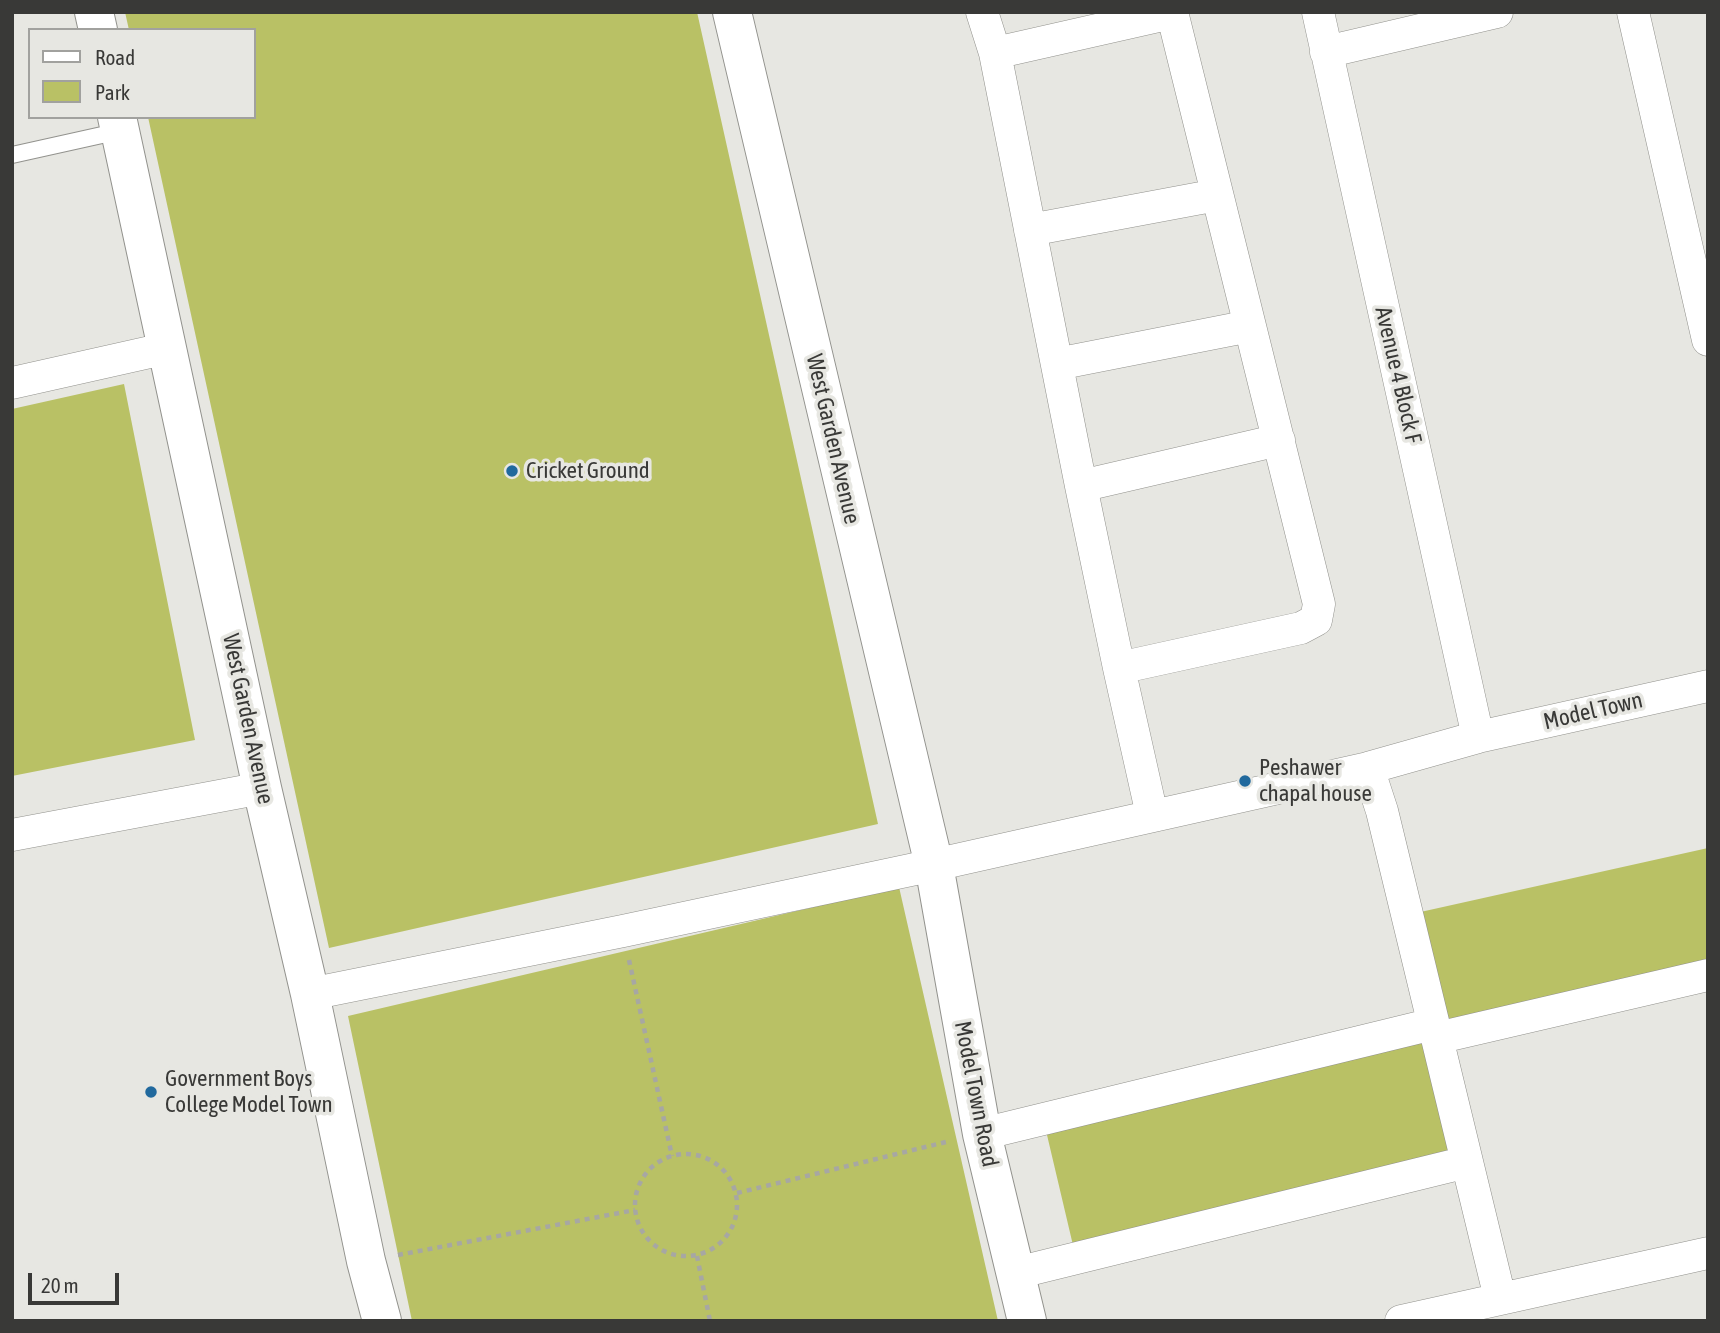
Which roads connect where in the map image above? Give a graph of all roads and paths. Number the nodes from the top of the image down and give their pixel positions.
1 (732, 12) edge
2 (982, 12) edge
3 (1318, 12) edge
4 (1497, 12) edge
5 (1633, 12) edge
6 (1172, 13) edge
7 (1326, 52) junction
8 (995, 53) junction
9 (119, 124) edge
10 (12, 155) edge
11 (1217, 195) junction
12 (1030, 230) junction
13 (1250, 326) junction
14 (1708, 340) edge
15 (168, 348) junction
16 (1057, 365) junction
17 (12, 383) edge
18 (1279, 440) junction
19 (1081, 486) junction
20 (1119, 667) junction
21 (1708, 686) edge
22 (1478, 737) junction
23 (1368, 768) junction
24 (262, 788) junction
25 (1152, 815) junction
26 (12, 835) edge
27 (934, 865) junction
28 (623, 932) junction
29 (1708, 975) edge
30 (310, 994) junction
31 (1435, 1031) junction
32 (982, 1134) junction
33 (672, 1156) junction
34 (1467, 1162) junction
35 (737, 1193) junction
36 (635, 1210) junction
37 (1708, 1253) edge
38 (697, 1256) junction
39 (366, 1261) junction
40 (1016, 1273) junction
41 (1500, 1298) junction
42 (382, 1321) edge
43 (710, 1321) edge
44 (1027, 1321) edge
45 (1401, 1321) edge

1 - 27 street, West Garden Avenue
2 - 8 street
3 - 7 street, Avenue 4 Block F
4 - 7 street
5 - 14 street
6 - 8 street
6 - 11 street
7 - 22 street, Avenue 4 Block F
8 - 12 street
9 - 10 lane
9 - 15 street, West Garden Avenue
11 - 12 street
11 - 13 street
12 - 16 street
13 - 16 street
13 - 18 street
15 - 17 street
15 - 24 street, West Garden Avenue
16 - 19 street
18 - 19 street
18 - 20 street
19 - 20 street
20 - 25 street
21 - 22 street, Model Town
22 - 23 street, Model Town
23 - 25 street, Model Town
23 - 31 street
24 - 26 street
24 - 30 street, West Garden Avenue
25 - 27 street, Model Town
27 - 28 street, Model Town
27 - 32 street, Model Town Road
28 - 30 street, Model Town
28 - 33 path
29 - 31 street
30 - 39 street, West Garden Avenue
31 - 32 street
31 - 34 street
32 - 35 path
32 - 40 street, Model Town Road
33 - 35 path
33 - 36 path
34 - 40 street
34 - 41 street
35 - 38 path
36 - 38 path
36 - 39 path
37 - 41 street
38 - 43 path
39 - 42 street, West Garden Avenue
40 - 44 street, Model Town Road
41 - 45 street

